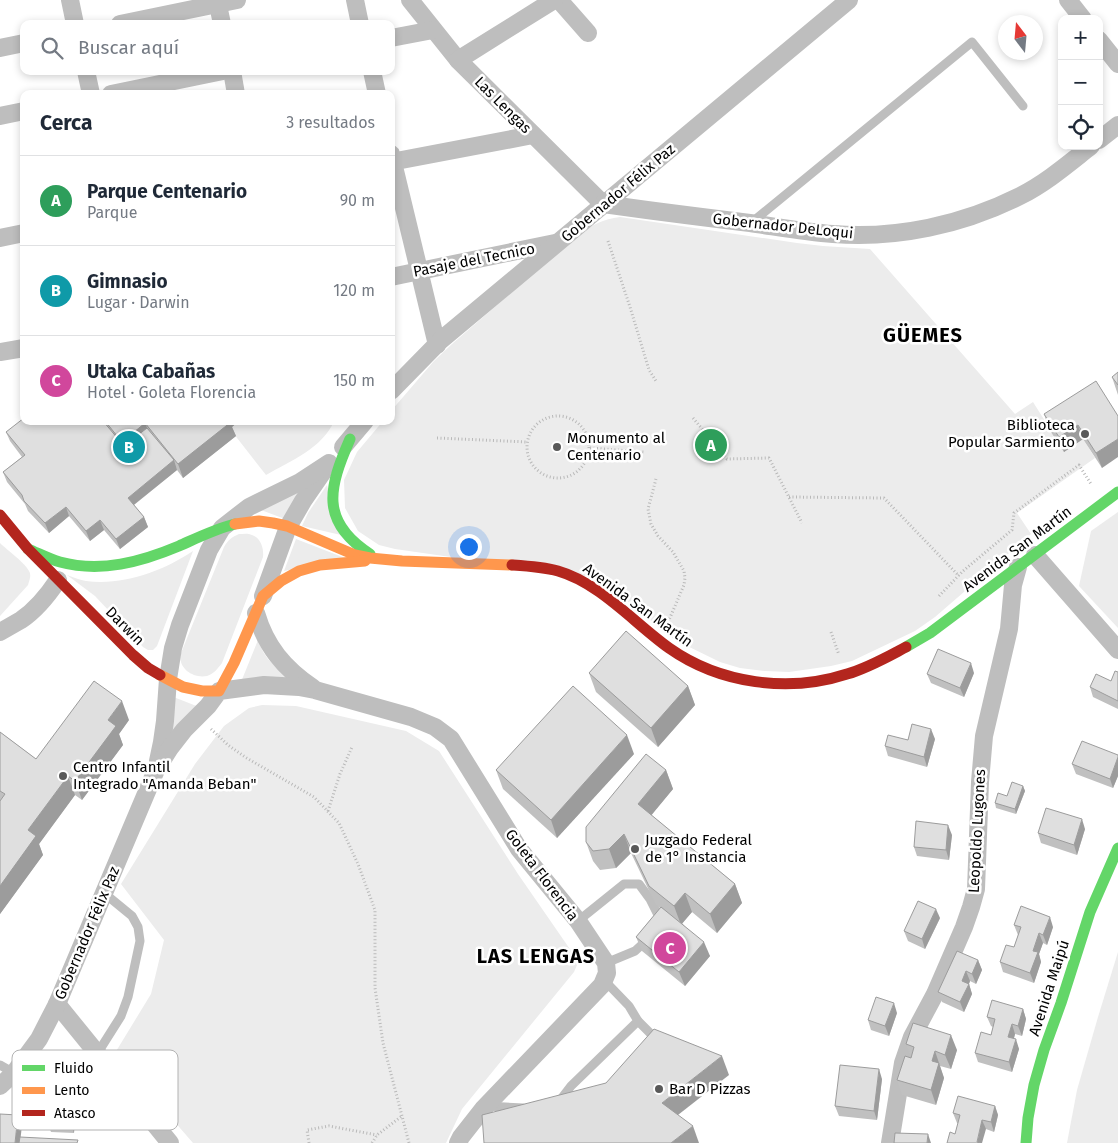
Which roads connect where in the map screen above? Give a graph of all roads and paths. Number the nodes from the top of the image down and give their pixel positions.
1 (70, 0) edge
2 (237, 0) edge
3 (355, 0) edge
4 (410, 0) edge
5 (554, 0) edge
6 (559, 0) edge
7 (848, 0) edge
8 (1068, 0) edge
9 (217, 2) edge
10 (1080, 15) edge
11 (75, 20) edge
12 (138, 20) edge
13 (221, 20) edge
14 (359, 20) edge
15 (434, 30) junction
16 (588, 34) dead end
17 (395, 37) edge
18 (20, 44) edge
19 (1103, 45) edge
20 (0, 48) edge
21 (458, 60) junction
22 (1118, 64) edge
23 (87, 75) edge
24 (203, 75) edge
25 (233, 75) edge
26 (373, 75) edge
27 (90, 90) edge
28 (130, 90) edge
29 (235, 90) edge
30 (376, 90) edge
31 (1023, 106) dead end
32 (20, 112) edge
33 (0, 116) edge
34 (1118, 125) edge
35 (533, 135) junction
36 (1103, 137) edge
37 (1086, 150) edge
38 (395, 158) edge
39 (395, 171) edge
40 (603, 204) junction
41 (751, 223) junction
42 (20, 234) edge
43 (0, 238) edge
44 (608, 241) dead end
45 (558, 243) junction
46 (419, 271) junction
47 (395, 276) edge
48 (437, 345) junction
49 (20, 349) edge
50 (0, 352) edge
51 (656, 381) dead end
52 (395, 387) edge
53 (693, 418) dead end
54 (362, 425) edge
55 (437, 438) dead end
56 (350, 439) junction
57 (526, 442) junction
58 (590, 448) junction
59 (644, 452) dead end
60 (329, 463) junction
61 (1079, 465) dead end
62 (656, 479) dead end
63 (1118, 492) edge
64 (789, 497) junction
65 (0, 515) edge
66 (802, 523) dead end
67 (288, 527) junction
68 (222, 528) junction
69 (28, 549) junction
70 (1035, 555) junction
71 (379, 559) junction
72 (1018, 567) junction
73 (959, 576) junction
74 (58, 580) junction
75 (263, 596) junction
76 (937, 599) dead end
77 (256, 613) junction
78 (666, 626) dead end
79 (0, 632) edge
80 (831, 632) dead end
81 (1118, 650) edge
82 (840, 658) dead end
83 (168, 679) junction
84 (315, 690) junction
85 (219, 691) junction
86 (199, 716) junction
87 (352, 747) dead end
88 (156, 770) junction
89 (328, 811) junction
90 (1118, 848) edge
91 (104, 893) junction
92 (578, 920) junction
93 (605, 972) junction
94 (56, 1004) junction
95 (638, 1021) junction
96 (27, 1050) edge
97 (94, 1050) edge
98 (99, 1050) edge
99 (655, 1050) edge
100 (7, 1069) edge
101 (0, 1086) edge
102 (486, 1106) junction
103 (534, 1108) edge
104 (562, 1109) edge
105 (402, 1116) junction
106 (159, 1130) edge
107 (377, 1135) junction
108 (170, 1143) edge
109 (309, 1143) edge
110 (372, 1143) edge
111 (410, 1143) edge
112 (458, 1143) edge
113 (890, 1143) edge
114 (1026, 1143) edge

1 - 11 street
2 - 9 street
3 - 14 street
4 - 15 street, Las Lengas
5 - 21 street
6 - 16 street
7 - 40 street, Gobernador Félix Paz
8 - 10 street
9 - 12 street
9 - 13 street
15 - 17 street
15 - 21 street, Las Lengas
18 - 20 street
19 - 22 street
21 - 35 street, Las Lengas
23 - 27 street
24 - 28 street
25 - 29 street
26 - 30 street
31 - 41 lane
32 - 33 street
34 - 36 street
35 - 38 street
35 - 40 street, Las Lengas
37 - 41 street, Gobernador DeLoqui
39 - 46 street
40 - 41 street, Gobernador DeLoqui
40 - 45 street, Gobernador Félix Paz
42 - 43 street
44 - 51 path
45 - 46 street, Pasaje del Tecnico
45 - 48 street, Gobernador Félix Paz
46 - 47 street, Pasaje del Tecnico
46 - 48 street
48 - 52 street, Gobernador Félix Paz
49 - 50 street
53 - 64 path
54 - 56 street, Gobernador Félix Paz
55 - 57 path
56 - 60 street, Gobernador Félix Paz
56 - 71 main road
57 - 58 path
57 - 58 path
58 - 59 path
60 - 67 street, Gobernador Félix Paz
60 - 68 street, Gobernador Félix Paz
61 - 73 path
62 - 78 path
63 - 70 main road, Avenida San Martín
64 - 66 path
64 - 73 path
65 - 69 main road, Darwin
67 - 68 main road
67 - 71 main road, Avenida San Martín
67 - 75 street, Gobernador Félix Paz
68 - 69 main road, Darwin
68 - 83 street, Gobernador Félix Paz
69 - 74 main road, Darwin
70 - 72 main road, Avenida San Martín
70 - 81 street
71 - 72 main road, Avenida San Martín
71 - 75 main road, Avenida San Martín
72 - 113 street, Leopoldo Lugones
73 - 76 path
74 - 79 street
74 - 83 main road, Darwin
75 - 77 main road, Gobernador Félix Paz
77 - 84 street
77 - 85 main road, Gobernador Félix Paz
80 - 82 path
83 - 85 main road, Darwin
83 - 88 street, Gobernador Félix Paz
84 - 85 street, Goleta Florencia
84 - 92 street, Goleta Florencia
85 - 86 street, Gobernador Félix Paz
86 - 88 street, Gobernador Félix Paz
86 - 89 path
87 - 89 path
88 - 91 street, Gobernador Félix Paz
89 - 105 path
90 - 114 main road, Avenida Maipú
91 - 94 street, Gobernador Félix Paz
91 - 98 lane
92 - 93 street, Goleta Florencia
92 - 93 lane
93 - 95 lane
93 - 102 street
94 - 96 street, Gobernador Félix Paz
94 - 97 street
95 - 99 lane
95 - 104 lane
100 - 101 street, Gobernador Félix Paz
102 - 103 lane
102 - 112 street
105 - 107 path
105 - 111 path
106 - 108 street
107 - 109 path
107 - 110 path

